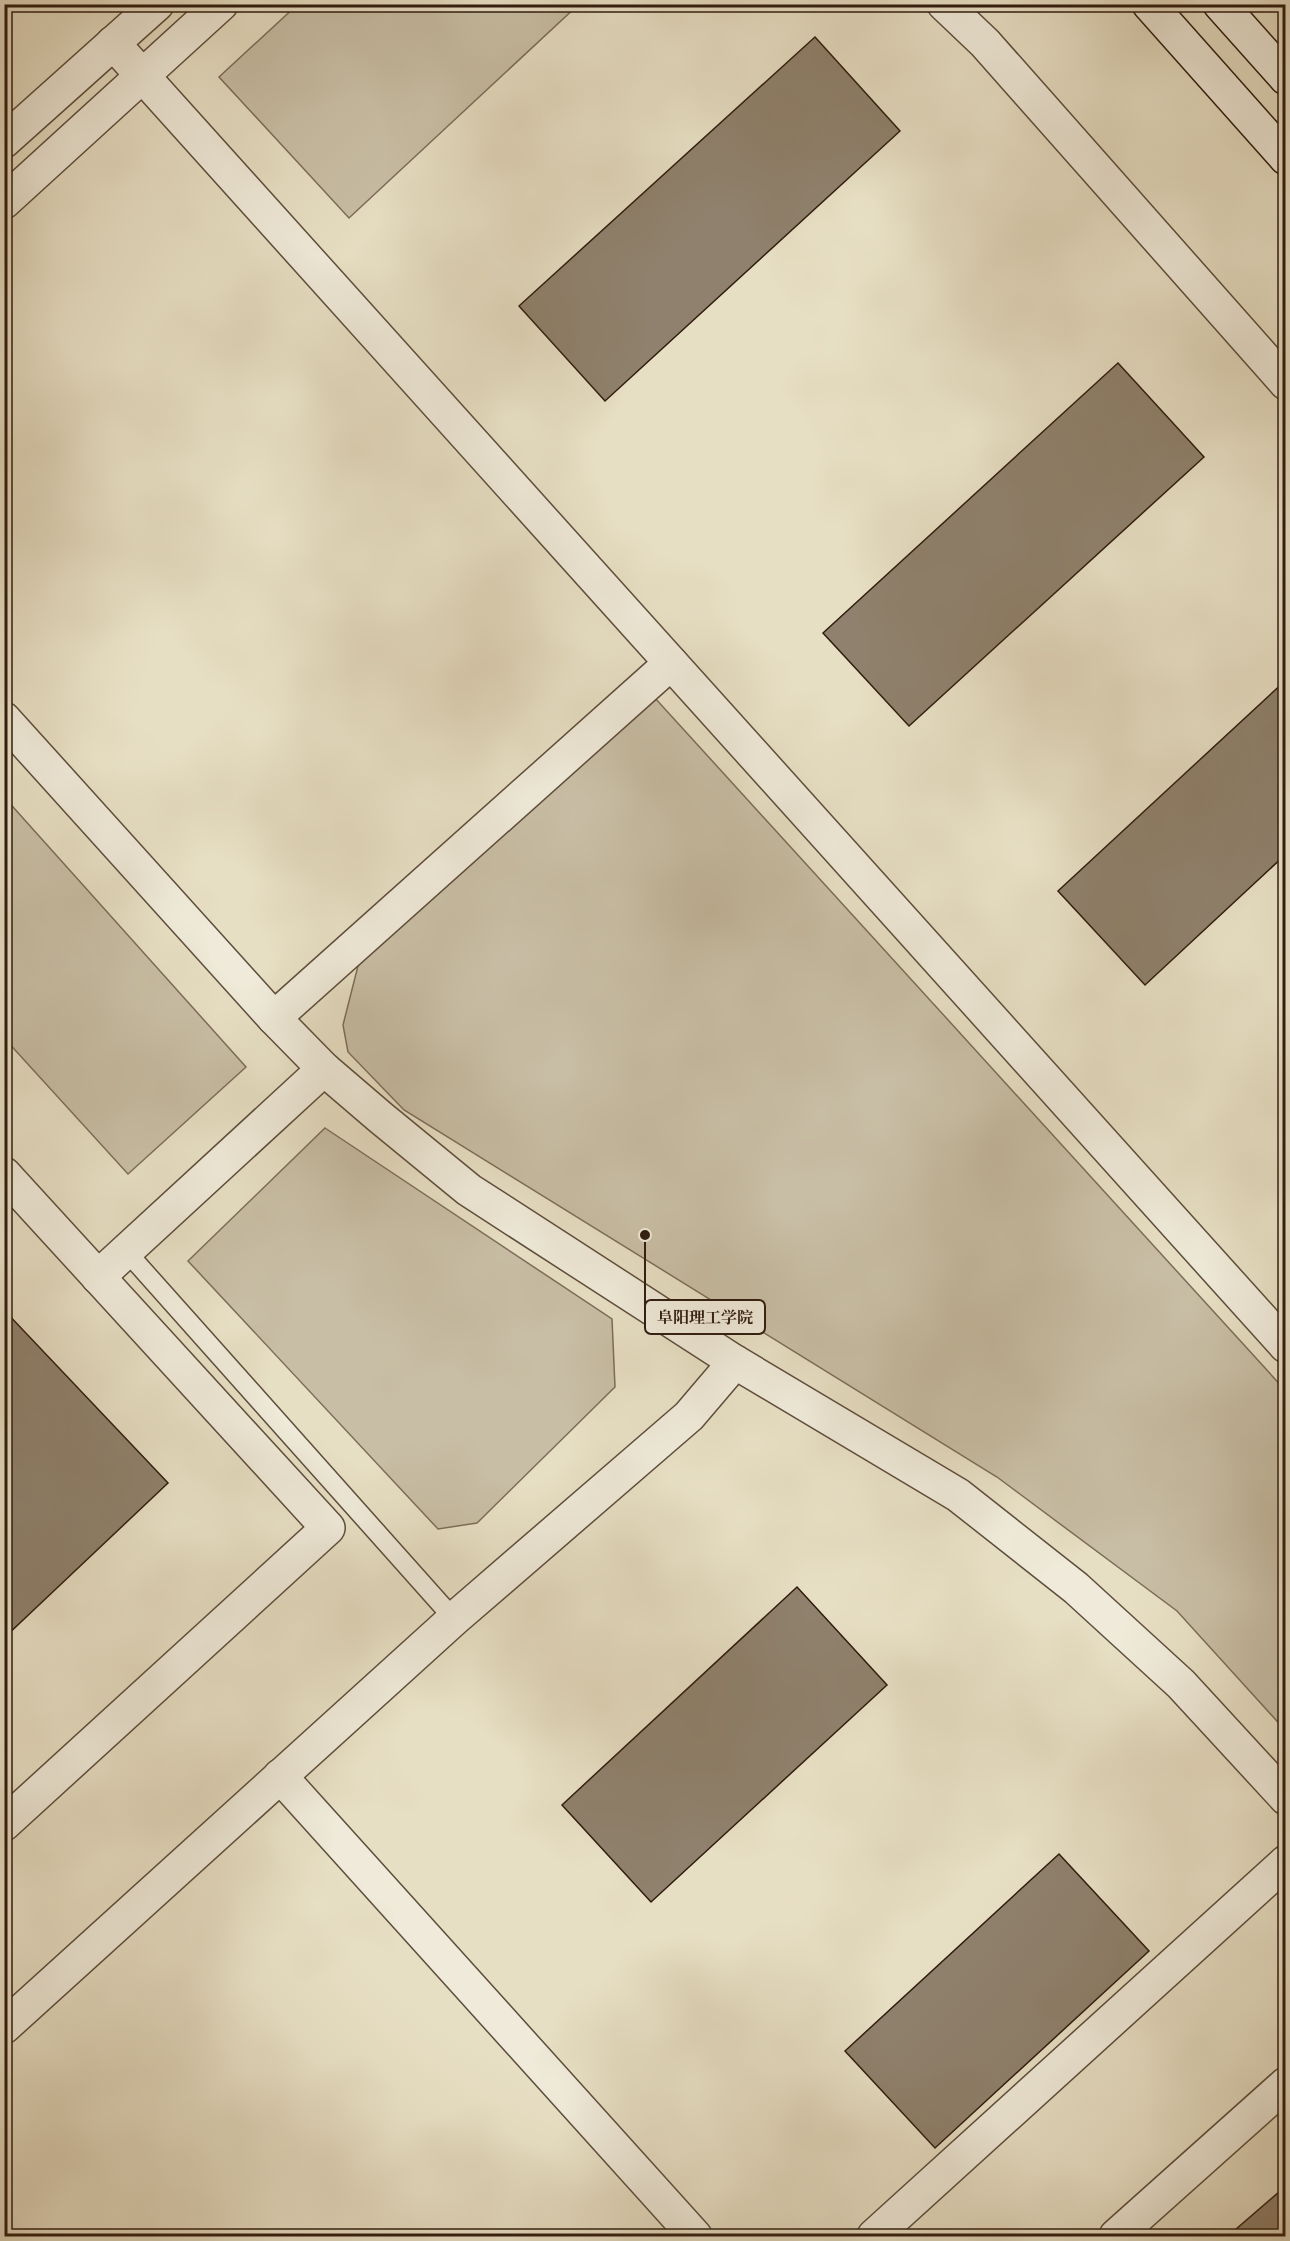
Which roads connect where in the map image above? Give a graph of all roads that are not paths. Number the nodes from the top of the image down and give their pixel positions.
1 (157, 4) edge
2 (221, 4) edge
3 (944, 4) edge
4 (1149, 4) edge
5 (1220, 4) edge
6 (113, 43) junction
7 (143, 77) junction
8 (1286, 78) edge
9 (4, 141) edge
10 (1286, 158) edge
11 (4, 202) edge
12 (1286, 382) edge
13 (671, 663) junction
14 (4, 719) edge
15 (274, 1018) junction
16 (324, 1069) junction
17 (4, 1174) edge
18 (126, 1251) junction
19 (98, 1277) junction
20 (1286, 1346) edge
21 (735, 1362) junction
22 (454, 1619) junction
23 (280, 1776) junction
24 (1286, 1798) edge
25 (4, 1824) edge
26 (1286, 1862) edge
27 (4, 2027) edge
28 (1286, 2084) edge
29 (695, 2236) edge
30 (874, 2236) edge
31 (1116, 2236) edge

1 - 6 street
2 - 7 street
3 - 12 street
4 - 10 street
5 - 8 street
6 - 7 street
6 - 9 street
7 - 11 street
7 - 13 street
13 - 15 street
13 - 20 street
14 - 15 street
15 - 16 street
16 - 18 street
16 - 21 street
17 - 19 street
18 - 19 street
18 - 22 lane
19 - 25 street
21 - 22 street
21 - 24 street
22 - 23 street
23 - 27 street
23 - 29 street
26 - 30 street
28 - 31 street

